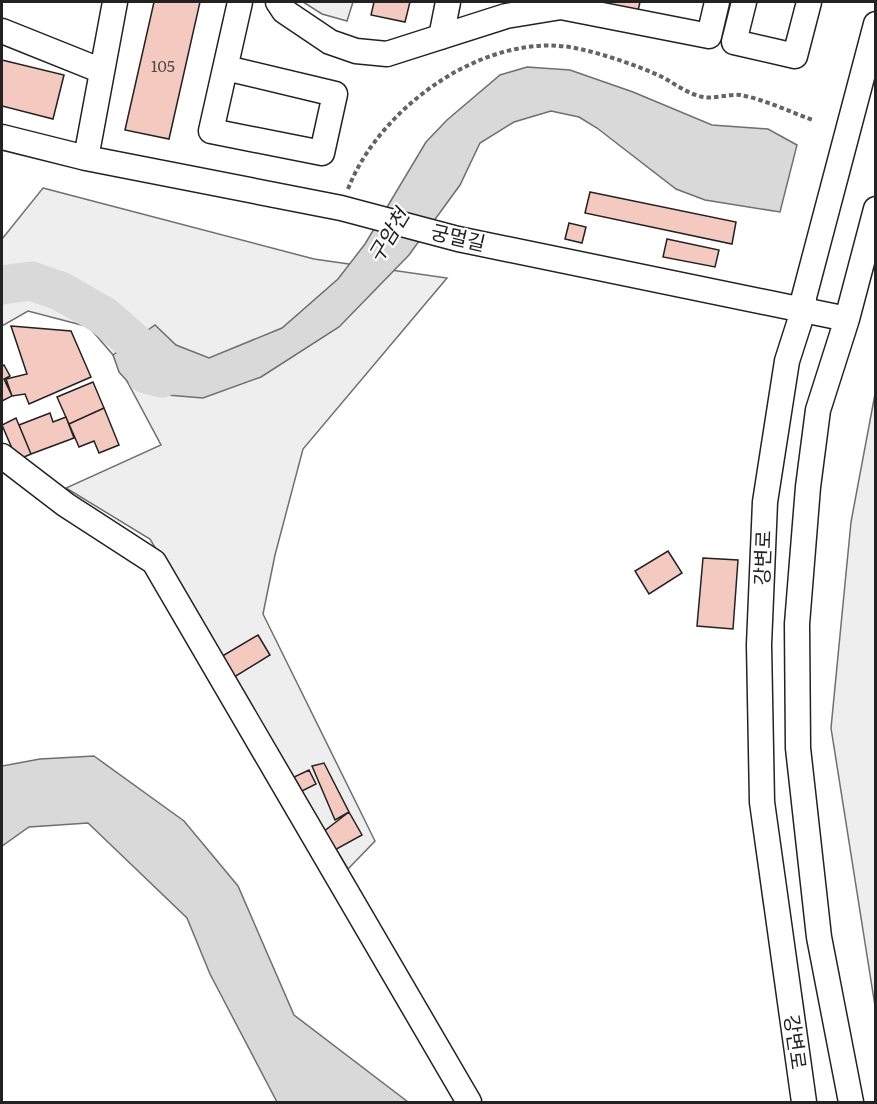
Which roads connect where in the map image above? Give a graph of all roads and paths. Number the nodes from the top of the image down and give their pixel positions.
1 (115, 2) edge
2 (240, 2) edge
3 (278, 2) edge
4 (448, 2) edge
5 (717, 2) edge
6 (744, 2) edge
7 (809, 2) edge
8 (876, 24) edge
9 (2, 31) edge
10 (441, 37) junction
11 (226, 68) junction
12 (102, 71) junction
13 (813, 120) dead end
14 (2, 137) edge
15 (86, 158) junction
16 (341, 208) junction
17 (876, 209) edge
18 (804, 308) junction
19 (847, 319) junction
20 (2, 456) edge
21 (469, 1102) edge
22 (804, 1102) edge
23 (851, 1102) edge

1 - 12 street
2 - 11 street
3 - 10 street
4 - 10 street
5 - 10 street
6 - 7 street
8 - 18 street, 강변로
9 - 12 street
11 - 11 street
12 - 15 street
13 - 16 path
14 - 15 street, 궁멀길
15 - 16 street, 궁멀길
16 - 18 street, 궁멀길
17 - 19 street, 강변로
18 - 19 street, 궁멀길
18 - 22 street, 강변로
19 - 23 street, 강변로
20 - 21 street

